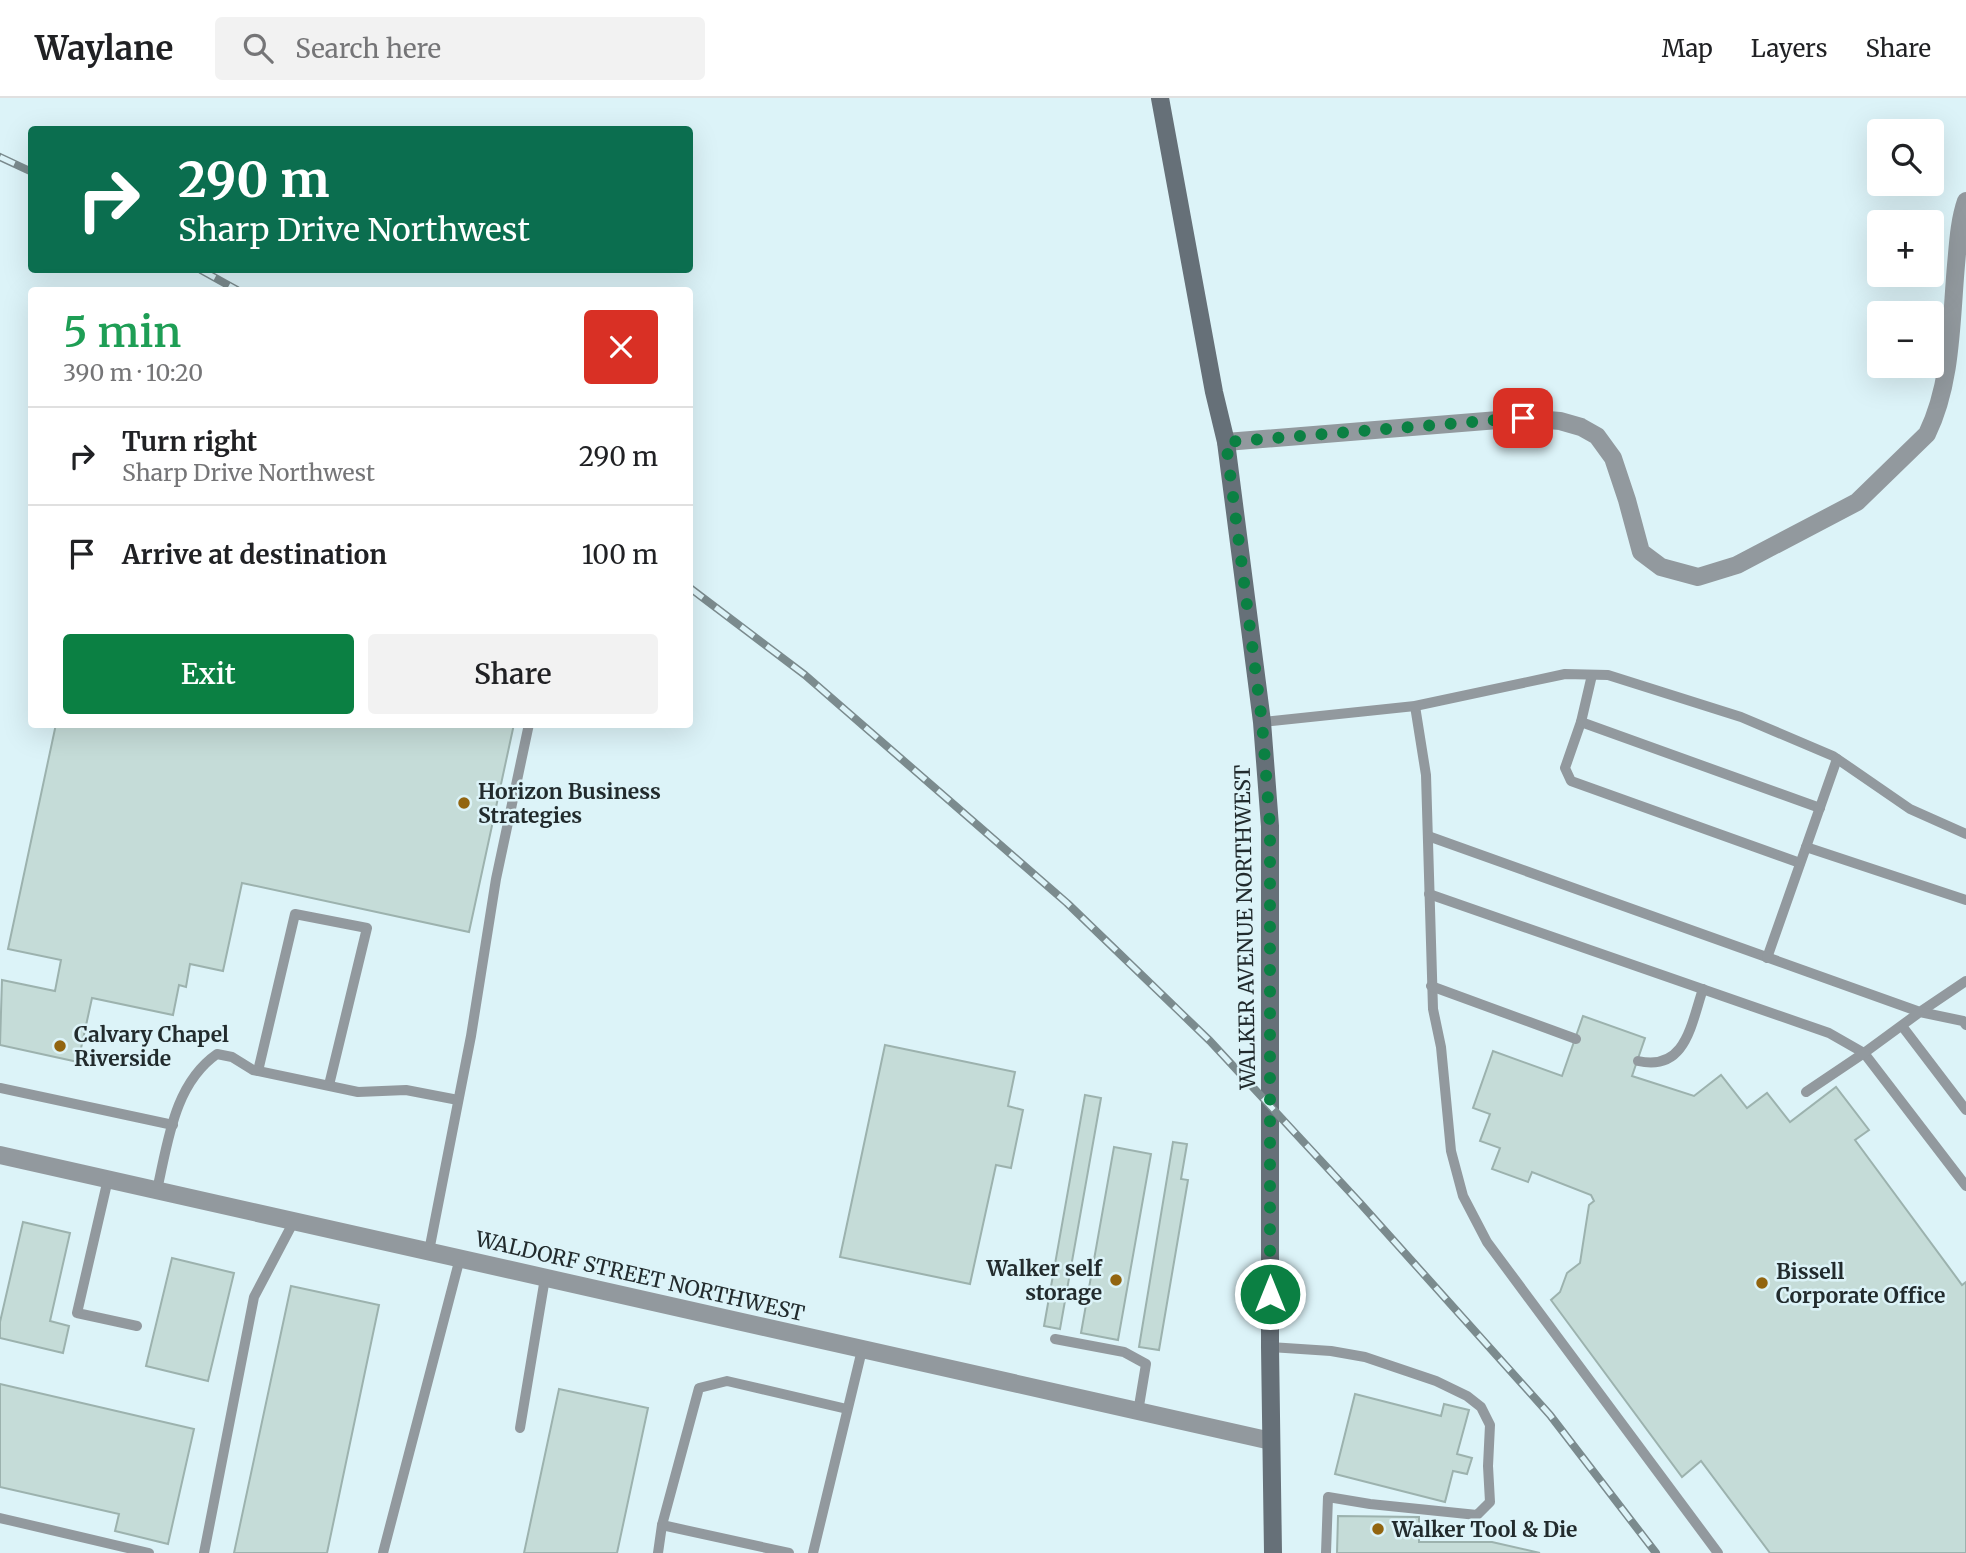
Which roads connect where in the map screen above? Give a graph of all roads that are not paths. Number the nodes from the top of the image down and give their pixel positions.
1 (1160, 98) edge
2 (1966, 201) edge
3 (1226, 442) junction
4 (1592, 675) junction
5 (1415, 706) junction
6 (1262, 722) junction
7 (1581, 722) junction
8 (528, 728) edge
9 (1837, 758) junction
10 (1820, 808) junction
11 (1966, 834) edge
12 (1428, 836) junction
13 (1806, 847) junction
14 (1800, 863) junction
15 (1429, 894) junction
16 (1966, 900) edge
17 (1767, 958) junction
18 (1966, 981) edge
19 (1431, 986) junction
20 (1703, 989) junction
21 (1920, 1012) junction
22 (1966, 1025) edge
23 (1902, 1026) junction
24 (1576, 1039) dead end
25 (1864, 1053) junction
26 (1638, 1061) dead end
27 (258, 1071) junction
28 (329, 1086) junction
29 (0, 1088) edge
30 (1806, 1092) dead end
31 (458, 1100) junction
32 (1966, 1111) edge
33 (173, 1125) junction
34 (0, 1154) edge
35 (108, 1179) junction
36 (1966, 1186) edge
37 (157, 1190) junction
38 (294, 1221) junction
39 (429, 1251) junction
40 (460, 1258) junction
41 (545, 1278) junction
42 (137, 1326) dead end
43 (1055, 1339) dead end
44 (1270, 1348) junction
45 (862, 1350) junction
46 (847, 1409) junction
47 (1138, 1412) junction
48 (520, 1428) dead end
49 (1271, 1441) junction
50 (0, 1518) edge
51 (662, 1525) junction
52 (149, 1553) edge
53 (204, 1553) edge
54 (383, 1553) edge
55 (658, 1553) edge
56 (789, 1553) edge
57 (813, 1553) edge
58 (1273, 1553) edge
59 (1326, 1553) edge
60 (1717, 1553) edge

1 - 3 main road, WALKER AVENUE NORTHWEST
2 - 3 street
3 - 6 main road, WALKER AVENUE NORTHWEST
4 - 5 lane
4 - 7 lane
4 - 9 lane
5 - 6 lane
5 - 12 lane
6 - 44 main road, WALKER AVENUE NORTHWEST
7 - 10 lane
7 - 14 lane
8 - 31 lane
9 - 10 lane
9 - 11 lane
10 - 13 lane
12 - 15 lane
12 - 17 lane
13 - 14 lane
13 - 16 lane
14 - 17 lane
15 - 19 lane
15 - 20 lane
17 - 21 lane
18 - 21 lane
19 - 24 lane
19 - 60 lane
20 - 25 lane
20 - 26 lane
21 - 22 lane
21 - 23 lane
23 - 25 lane
23 - 32 lane
25 - 30 lane
25 - 36 lane
27 - 28 lane
27 - 28 lane
27 - 33 lane
28 - 31 lane
29 - 33 lane
31 - 39 lane
33 - 37 lane
34 - 35 street, WALDORF STREET NORTHWEST
35 - 37 street, WALDORF STREET NORTHWEST
35 - 42 lane
37 - 38 street, WALDORF STREET NORTHWEST
38 - 39 street, WALDORF STREET NORTHWEST
38 - 53 lane
39 - 40 street, WALDORF STREET NORTHWEST
40 - 41 street, WALDORF STREET NORTHWEST
40 - 54 lane
41 - 45 street, WALDORF STREET NORTHWEST
41 - 48 lane
43 - 47 lane
44 - 49 main road, WALKER AVENUE NORTHWEST
44 - 59 lane
45 - 46 lane
45 - 47 street, WALDORF STREET NORTHWEST
46 - 51 lane
46 - 57 lane
47 - 49 street, WALDORF STREET NORTHWEST
49 - 58 main road, WALKER AVENUE NORTHWEST
50 - 52 lane
51 - 55 lane
51 - 56 lane

